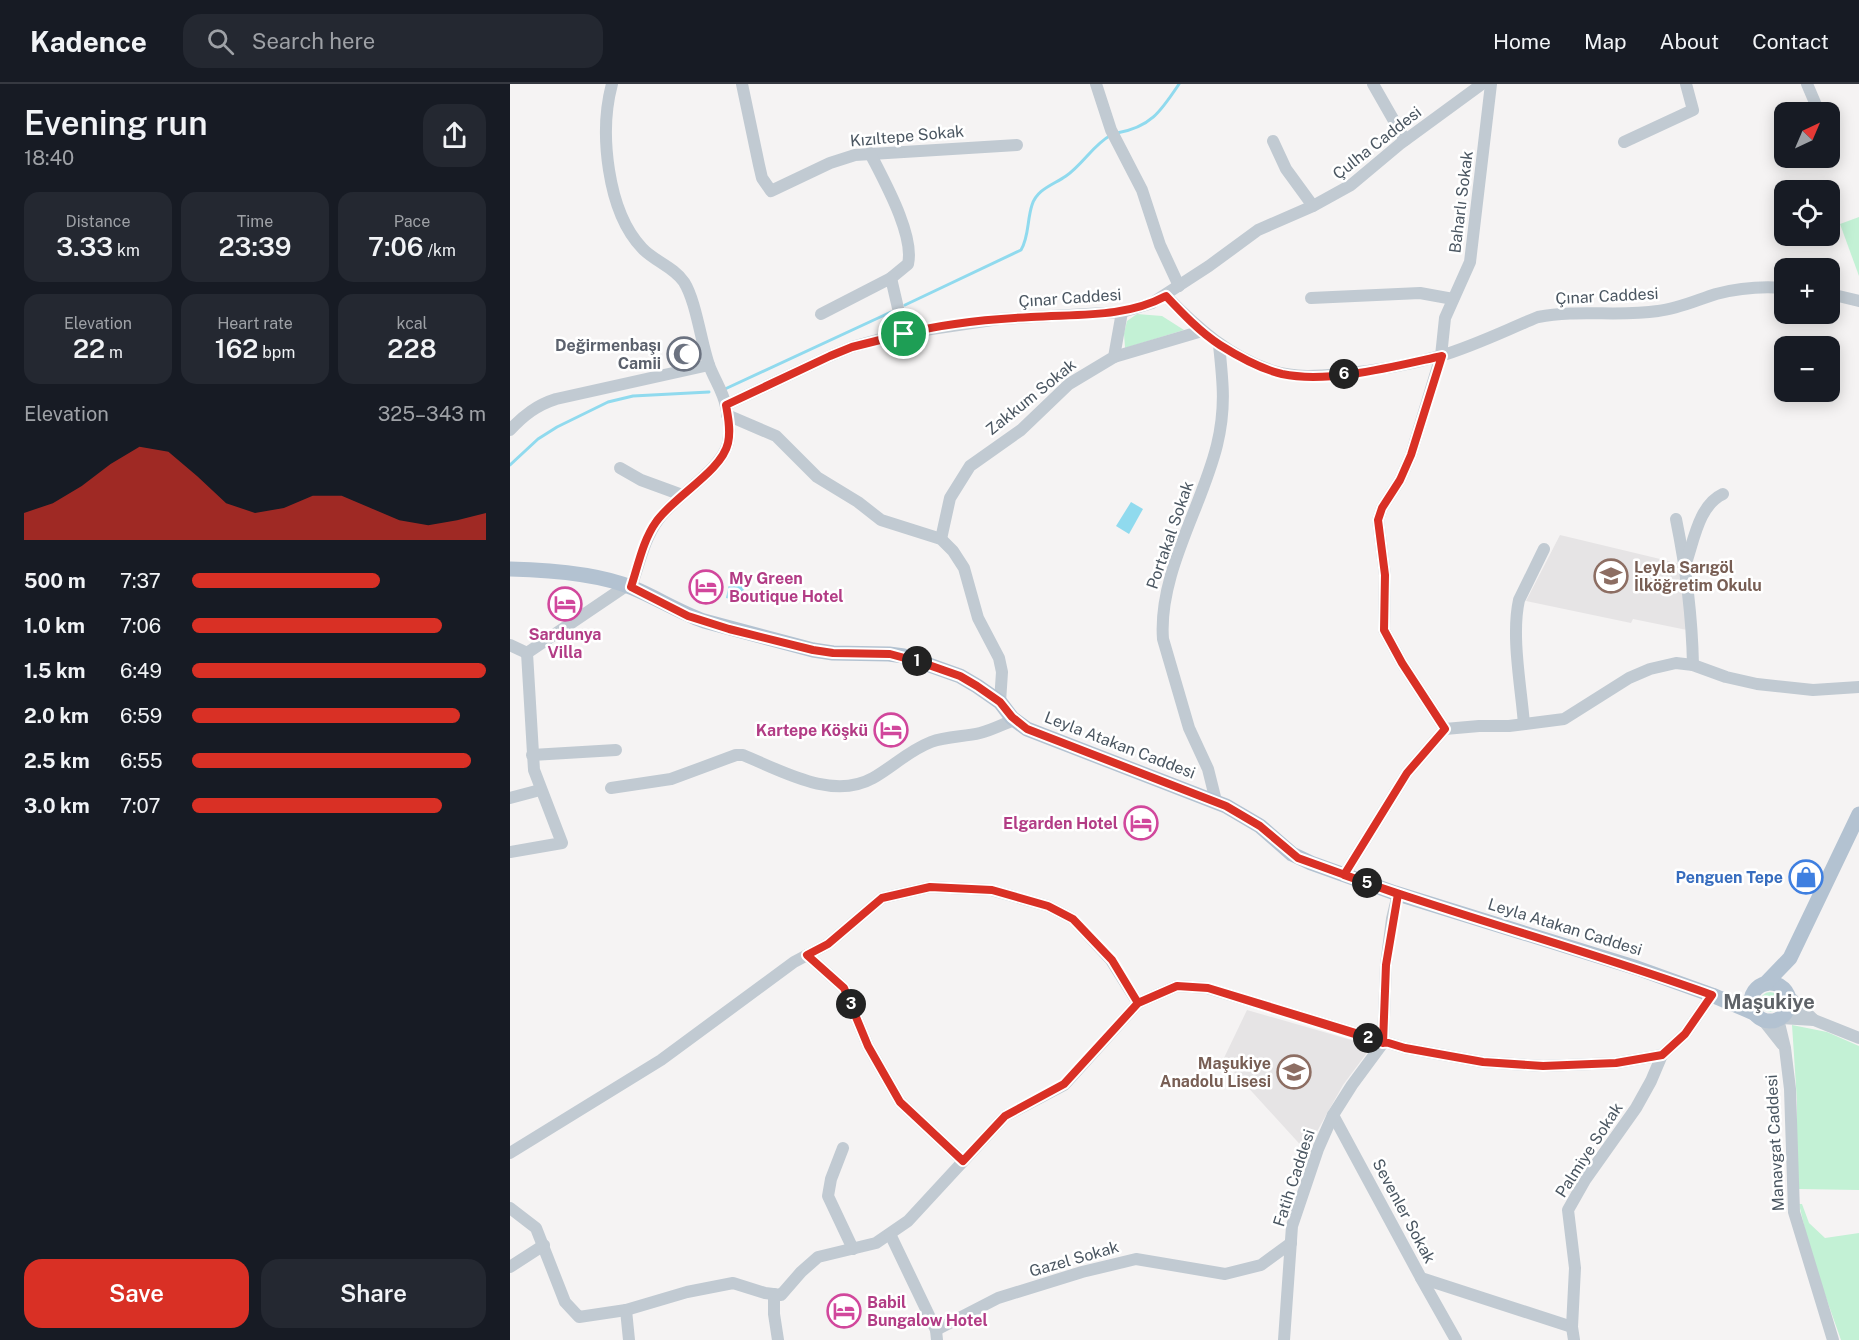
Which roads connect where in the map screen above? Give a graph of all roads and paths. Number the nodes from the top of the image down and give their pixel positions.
1 (612, 84) edge
2 (742, 84) edge
3 (1096, 84) edge
4 (1373, 84) edge
5 (1482, 84) edge
6 (1491, 84) edge
7 (1686, 84) edge
8 (1807, 84) edge
9 (1815, 102) edge
10 (1405, 140) junction
11 (1273, 141) dead end
12 (1624, 142) dead end
13 (1017, 145) dead end
14 (870, 153) junction
15 (1313, 206) junction
16 (891, 278) junction
17 (1179, 286) junction
18 (1774, 288) edge
19 (1166, 296) junction
20 (1840, 296) edge
21 (1311, 298) dead end
22 (1452, 299) junction
23 (1859, 301) edge
24 (1122, 312) junction
25 (821, 314) dead end
26 (1202, 331) junction
27 (904, 334) junction
28 (1219, 345) junction
29 (1442, 356) junction
30 (1114, 357) junction
31 (709, 365) junction
32 (727, 410) junction
33 (510, 430) edge
34 (620, 468) dead end
35 (1723, 494) dead end
36 (682, 495) junction
37 (1676, 519) dead end
38 (941, 539) junction
39 (1544, 549) dead end
40 (1686, 565) junction
41 (510, 569) edge
42 (629, 586) junction
43 (510, 645) edge
44 (527, 653) junction
45 (1693, 666) junction
46 (1859, 687) edge
47 (1000, 702) junction
48 (1014, 720) junction
49 (1524, 724) junction
50 (1445, 729) junction
51 (616, 750) dead end
52 (532, 755) junction
53 (611, 788) dead end
54 (540, 790) junction
55 (510, 798) edge
56 (1216, 801) junction
57 (1859, 814) edge
58 (510, 852) edge
59 (1344, 875) junction
60 (1398, 894) junction
61 (807, 955) junction
62 (1790, 958) junction
63 (1759, 989) junction
64 (1785, 992) junction
65 (1712, 995) junction
66 (1138, 1003) junction
67 (1758, 1016) junction
68 (1780, 1018) junction
69 (1814, 1020) junction
70 (1859, 1038) edge
71 (1383, 1043) junction
72 (1785, 1048) junction
73 (1662, 1055) junction
74 (1333, 1114) junction
75 (843, 1148) dead end
76 (510, 1153) edge
77 (963, 1161) junction
78 (510, 1208) edge
79 (890, 1234) junction
80 (1292, 1243) junction
81 (544, 1245) junction
82 (853, 1249) junction
83 (510, 1267) edge
84 (1421, 1278) junction
85 (774, 1294) junction
86 (626, 1310) junction
87 (1573, 1334) edge
88 (936, 1335) edge
89 (629, 1340) edge
90 (778, 1340) edge
91 (1284, 1340) edge
92 (1456, 1340) edge
93 (1833, 1340) edge

1 - 31 street
2 - 14 street, Kızıltepe Sokak
3 - 17 street
4 - 10 street
5 - 10 street, Çulha Caddesi
6 - 22 street, Baharlı Sokak
7 - 12 street
8 - 9 street
10 - 15 street, Çulha Caddesi
11 - 15 street
13 - 14 street, Kızıltepe Sokak
14 - 16 street
15 - 17 street, Çulha Caddesi
16 - 25 street
16 - 27 street
17 - 19 street, Çulha Caddesi
18 - 29 street, Çınar Caddesi
19 - 24 street, Çınar Caddesi
19 - 26 street, Çınar Caddesi
20 - 23 street
21 - 22 street
22 - 29 street, Baharlı Sokak
24 - 27 street, Çınar Caddesi
24 - 30 street
26 - 28 street, Çınar Caddesi
26 - 30 street, Zakkum Sokak
27 - 32 street, Çınar Caddesi
28 - 29 street, Çınar Caddesi
28 - 56 street, Portakal Sokak
29 - 50 street, Baharlı Sokak
30 - 38 street, Zakkum Sokak
31 - 32 street
31 - 33 street
32 - 36 street
32 - 38 street
34 - 36 street
35 - 40 street
36 - 42 street
37 - 40 street
38 - 47 street
39 - 49 street
40 - 45 street
41 - 42 main road, Leyla Atakan Caddesi
42 - 44 street
42 - 47 main road, Leyla Atakan Caddesi
43 - 44 street
44 - 52 street
45 - 46 street
45 - 49 street
47 - 48 main road, Leyla Atakan Caddesi
48 - 53 street
48 - 56 main road, Leyla Atakan Caddesi
49 - 50 street
50 - 59 street
51 - 52 street
52 - 54 street
54 - 55 street
54 - 58 street
56 - 59 main road, Leyla Atakan Caddesi
57 - 62 main road
59 - 60 main road, Leyla Atakan Caddesi
60 - 65 main road, Leyla Atakan Caddesi
60 - 71 street
61 - 66 street
61 - 76 street
61 - 77 street
62 - 63 main road
62 - 64 main road
63 - 64 main road
63 - 65 main road
63 - 67 main road
64 - 68 main road
64 - 69 street
65 - 67 main road
65 - 73 street
66 - 71 street
66 - 77 street
67 - 68 main road
67 - 72 street
68 - 69 street
68 - 72 street, Manavgat Caddesi
69 - 70 street
71 - 73 street
71 - 74 street, Fatih Caddesi
72 - 93 street, Manavgat Caddesi
73 - 87 street, Palmiye Sokak
74 - 80 street, Fatih Caddesi
74 - 84 street, Sevenler Sokak
75 - 82 street
77 - 79 street
78 - 81 street
79 - 82 street
79 - 88 street
80 - 88 street, Gazel Sokak
80 - 91 street, Fatih Caddesi
81 - 83 street
81 - 86 street
82 - 85 street
84 - 87 street, Sevenler Sokak
84 - 92 street
85 - 86 street
85 - 90 street
86 - 89 street

